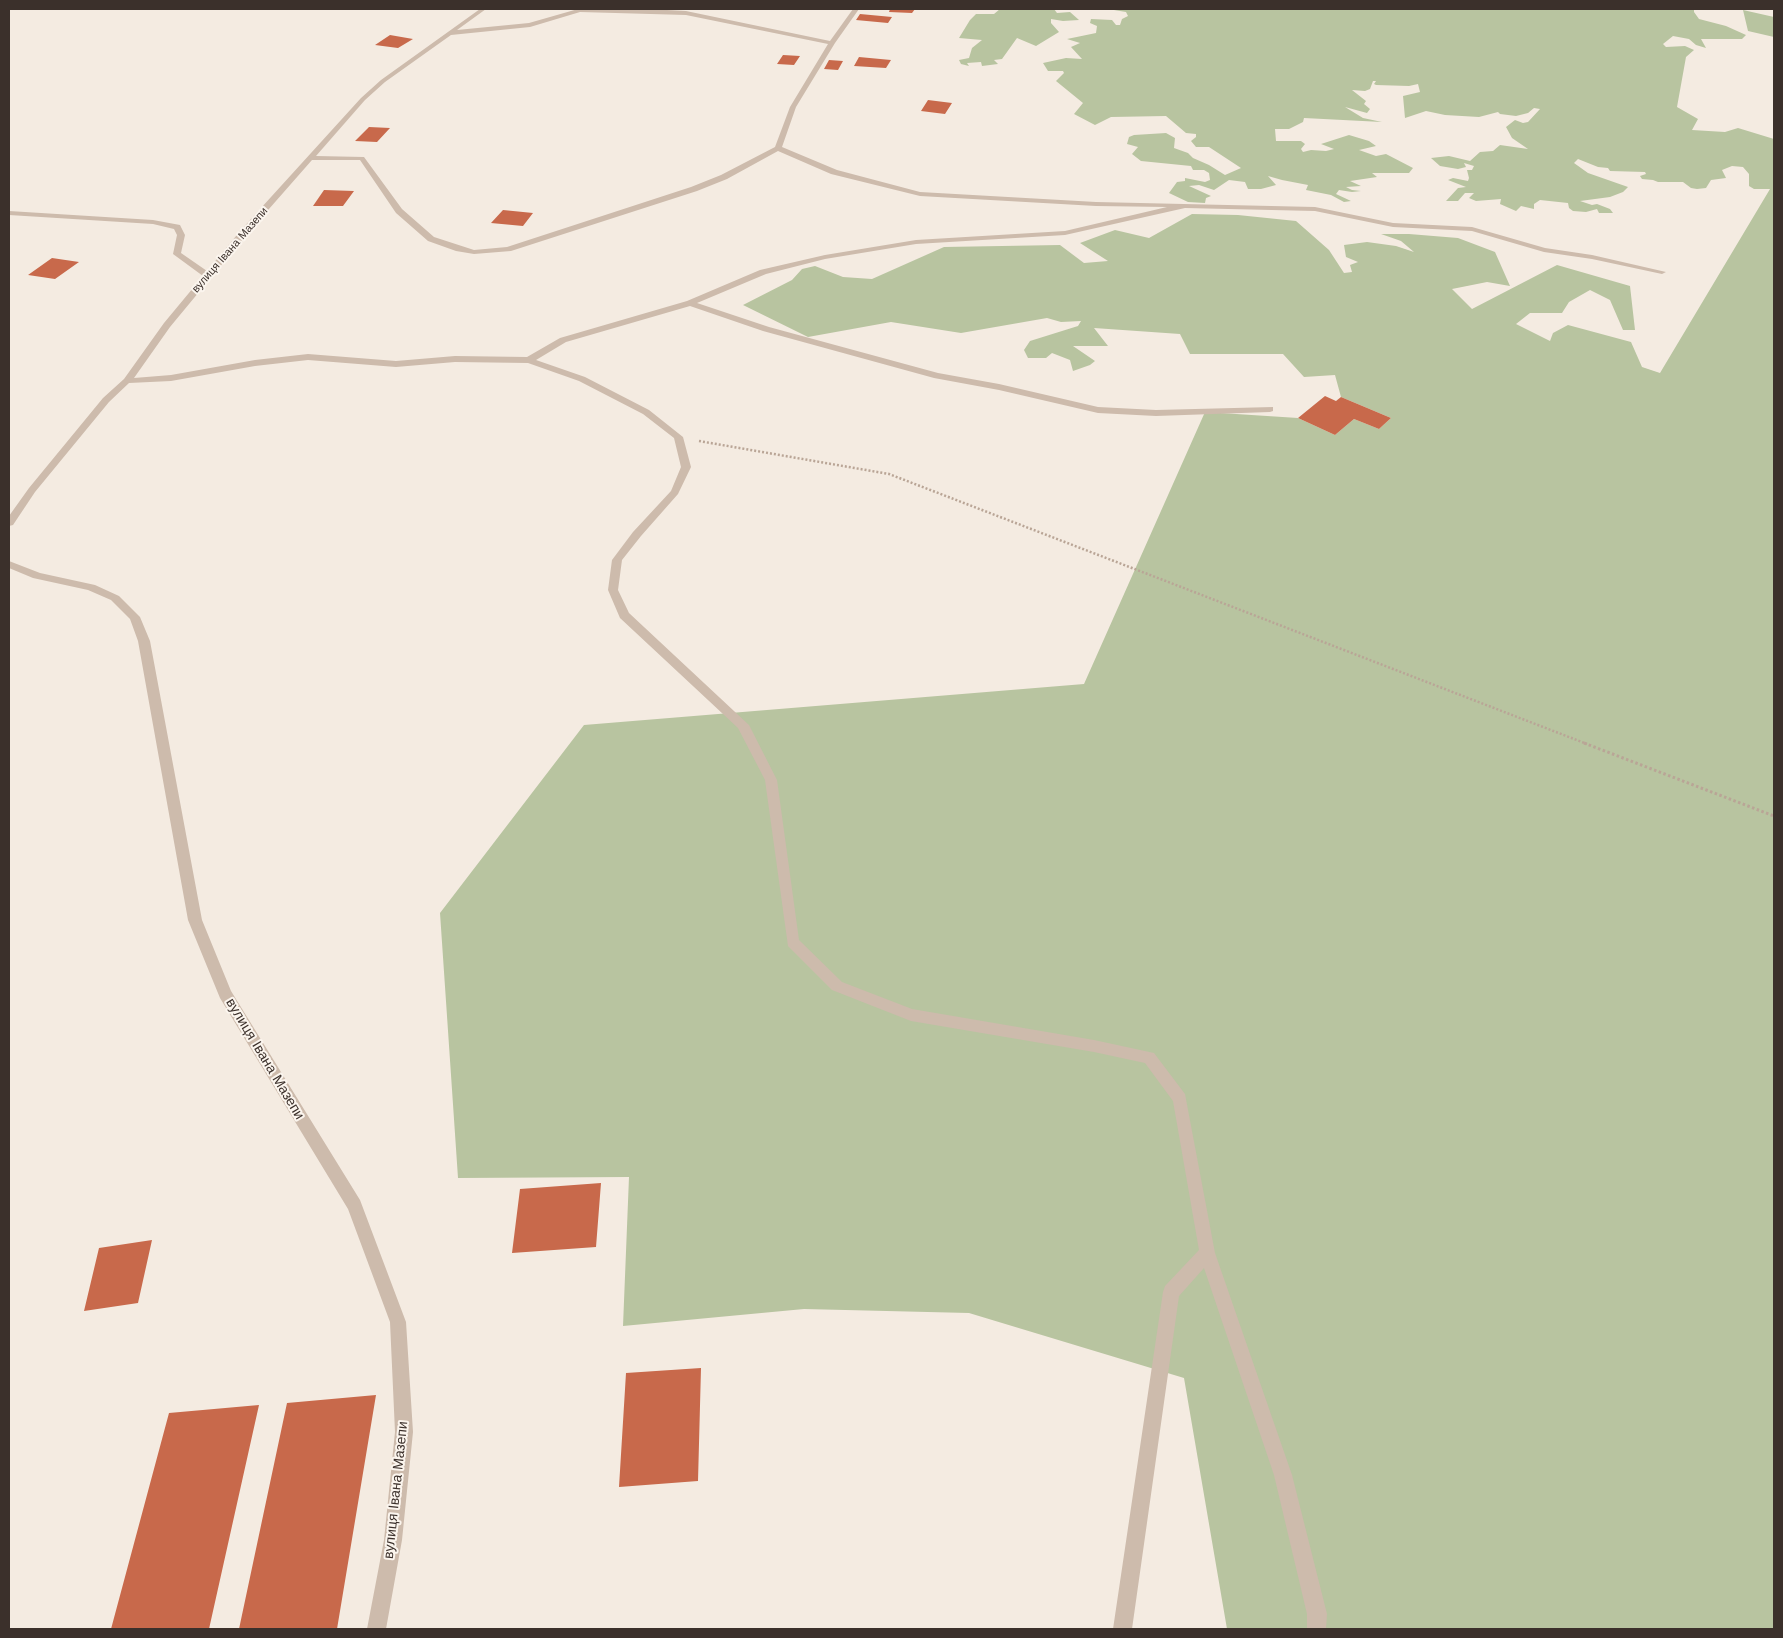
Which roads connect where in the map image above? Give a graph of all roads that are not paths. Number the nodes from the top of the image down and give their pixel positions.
1 (483, 9) edge
2 (856, 9) edge
3 (449, 33) junction
4 (832, 44) junction
5 (778, 148) junction
6 (312, 158) junction
7 (1187, 205) junction
8 (9, 214) edge
9 (1662, 272) dead end
10 (208, 275) junction
11 (690, 303) junction
12 (529, 360) junction
13 (127, 381) junction
14 (1270, 409) dead end
15 (9, 523) edge
16 (9, 564) edge
17 (1207, 1253) junction
18 (377, 1629) edge
19 (1122, 1629) edge
20 (1316, 1629) edge

1 - 3 street, вулиця Івана Мазепи
2 - 4 street
3 - 4 street
3 - 6 street, вулиця Івана Мазепи
4 - 5 street
5 - 6 street
5 - 7 street
6 - 10 street, вулиця Івана Мазепи
7 - 9 street
7 - 11 street
8 - 10 street
10 - 13 street, вулиця Івана Мазепи
11 - 12 street
11 - 14 street
12 - 13 street
12 - 17 street
13 - 15 street, вулиця Івана Мазепи
16 - 18 street, вулиця Івана Мазепи
17 - 19 street
17 - 20 street

